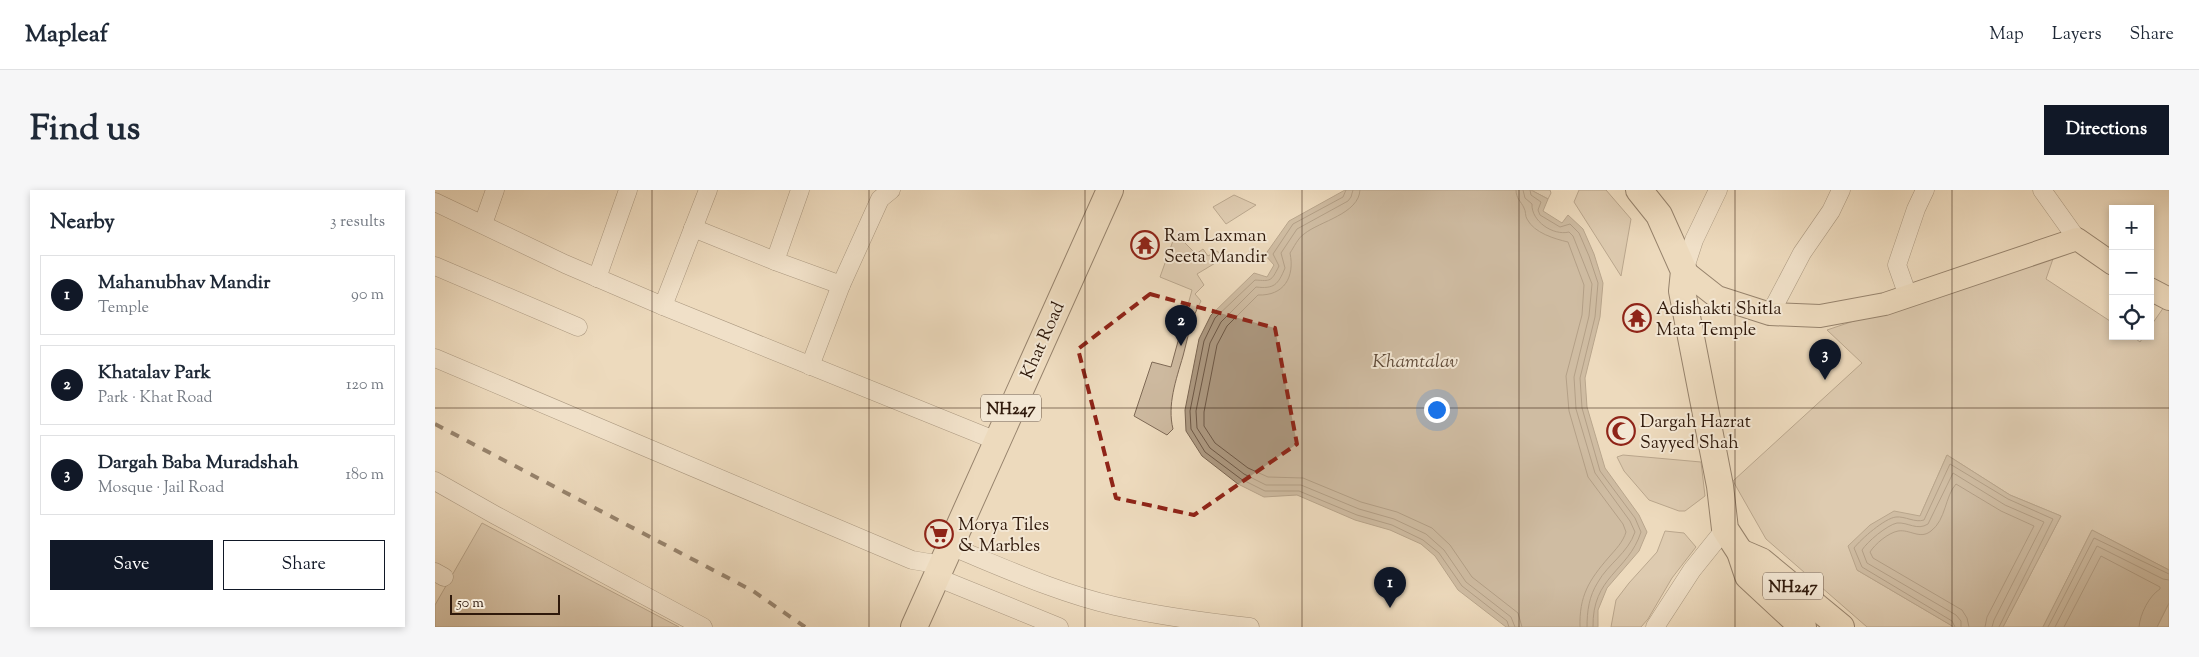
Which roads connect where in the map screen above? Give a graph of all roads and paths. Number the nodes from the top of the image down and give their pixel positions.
1 (495, 190) edge
2 (628, 190) edge
3 (708, 190) edge
4 (800, 190) edge
5 (891, 190) edge
6 (1110, 190) edge
7 (1639, 190) edge
8 (1718, 190) edge
9 (1841, 190) edge
10 (1925, 190) edge
11 (2042, 190) edge
12 (435, 202) edge
13 (483, 224) junction
14 (693, 228) junction
15 (2077, 239) junction
16 (775, 261) junction
17 (2109, 261) edge
18 (435, 266) edge
19 (1684, 271) junction
20 (597, 278) junction
21 (841, 285) junction
22 (2154, 291) edge
23 (1908, 296) junction
24 (2169, 299) edge
25 (663, 306) junction
26 (1770, 314) junction
27 (579, 326) dead end
28 (435, 358) edge
29 (810, 366) junction
30 (997, 440) junction
31 (435, 481) edge
32 (1725, 530) junction
33 (1740, 552) junction
34 (943, 563) junction
35 (703, 627) edge
36 (914, 627) edge
37 (1059, 627) edge
38 (1250, 627) edge
39 (1655, 627) edge
40 (1803, 627) edge
41 (1841, 627) edge

1 - 13 street
2 - 20 street
3 - 14 street
4 - 16 street
5 - 21 street
6 - 30 highway, Khat Road / NH247
7 - 19 highway, NH247
8 - 19 street
9 - 26 street
10 - 23 street
11 - 15 street
12 - 13 street
13 - 20 street
14 - 16 street
14 - 25 street
15 - 17 main road
15 - 23 main road
16 - 21 street
18 - 27 street
19 - 26 main road
19 - 32 highway, NH247
20 - 25 street
21 - 29 street
22 - 24 main road
23 - 26 main road
25 - 29 street
28 - 34 street
29 - 30 street
30 - 34 highway, Khat Road / NH247
31 - 35 street
32 - 33 highway, NH247
32 - 39 street
33 - 40 highway, NH247
33 - 41 highway, NH247
34 - 36 highway, Khat Road / NH247
34 - 37 street
34 - 38 street

